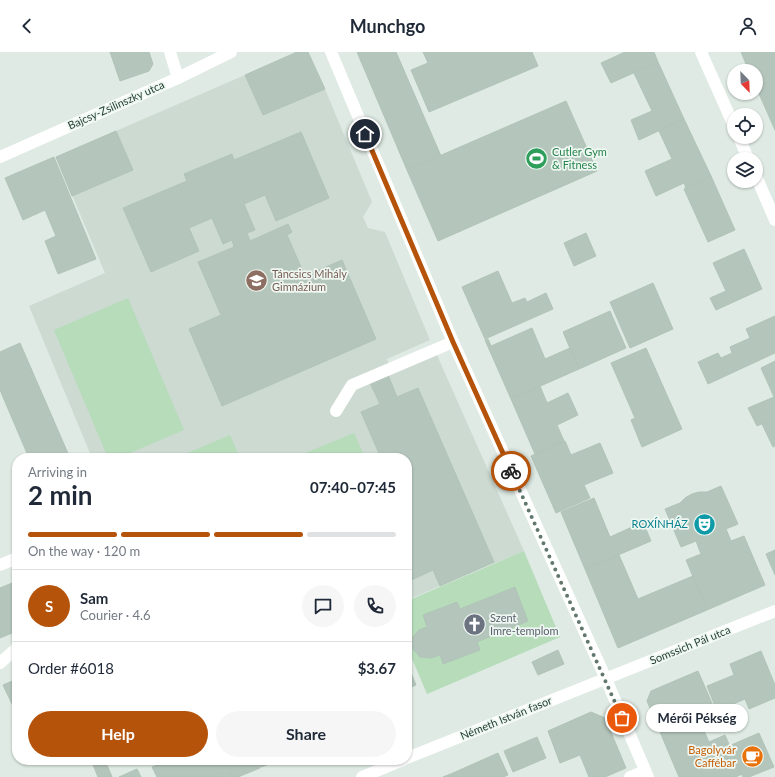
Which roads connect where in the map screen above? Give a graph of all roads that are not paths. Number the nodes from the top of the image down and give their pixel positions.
1 (170, 52) edge
2 (231, 52) edge
3 (330, 52) edge
4 (702, 52) edge
5 (178, 78) junction
6 (727, 110) edge
7 (0, 158) edge
8 (761, 188) edge
9 (775, 220) edge
10 (453, 342) junction
11 (336, 411) dead end
12 (12, 560) edge
13 (0, 565) edge
14 (775, 611) edge
15 (12, 652) edge
16 (0, 663) edge
17 (606, 679) junction
18 (412, 756) edge
19 (391, 765) edge
20 (646, 774) edge
21 (362, 777) edge
22 (630, 777) edge

1 - 5 street
2 - 5 street, Bajcsy-Zsilinszky utca
3 - 10 street
4 - 6 street
5 - 7 street, Bajcsy-Zsilinszky utca
8 - 9 street
10 - 11 street
10 - 17 street
12 - 13 street
14 - 17 street, Somssich Pál utca
15 - 16 street
17 - 18 street, Németh István fasor
17 - 20 street
19 - 21 street
20 - 22 street

